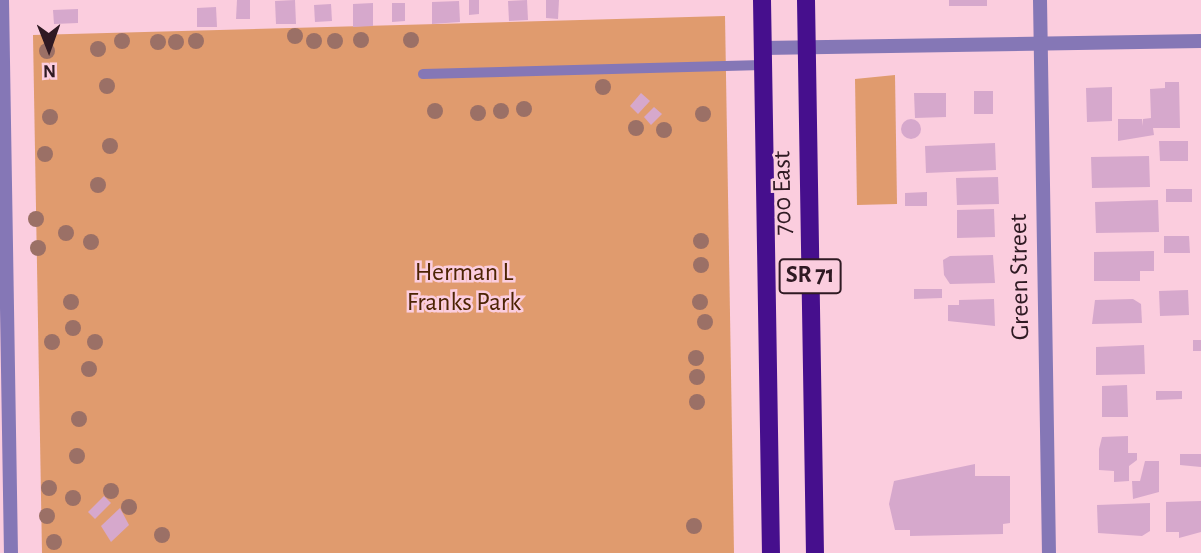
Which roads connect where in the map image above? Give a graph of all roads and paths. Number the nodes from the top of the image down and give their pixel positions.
1 (2, 0) edge
2 (762, 0) edge
3 (806, 0) edge
4 (1040, 0) edge
5 (1201, 41) edge
6 (1041, 44) junction
7 (807, 48) junction
8 (763, 57) junction
9 (423, 74) dead end
10 (2, 136) edge
11 (3, 294) edge
12 (5, 445) edge
13 (11, 553) edge
14 (771, 553) edge
15 (815, 553) edge
16 (1049, 553) edge

1 - 10 street
2 - 8 main road, 700 East / SR 71
3 - 7 main road, 700 East / SR 71
4 - 6 street, Green Street
5 - 6 street
6 - 7 street
6 - 16 street, Green Street
7 - 8 street
7 - 15 main road, 700 East / SR 71
8 - 9 lane
8 - 14 main road, 700 East / SR 71
10 - 11 street
11 - 12 street
12 - 13 street

